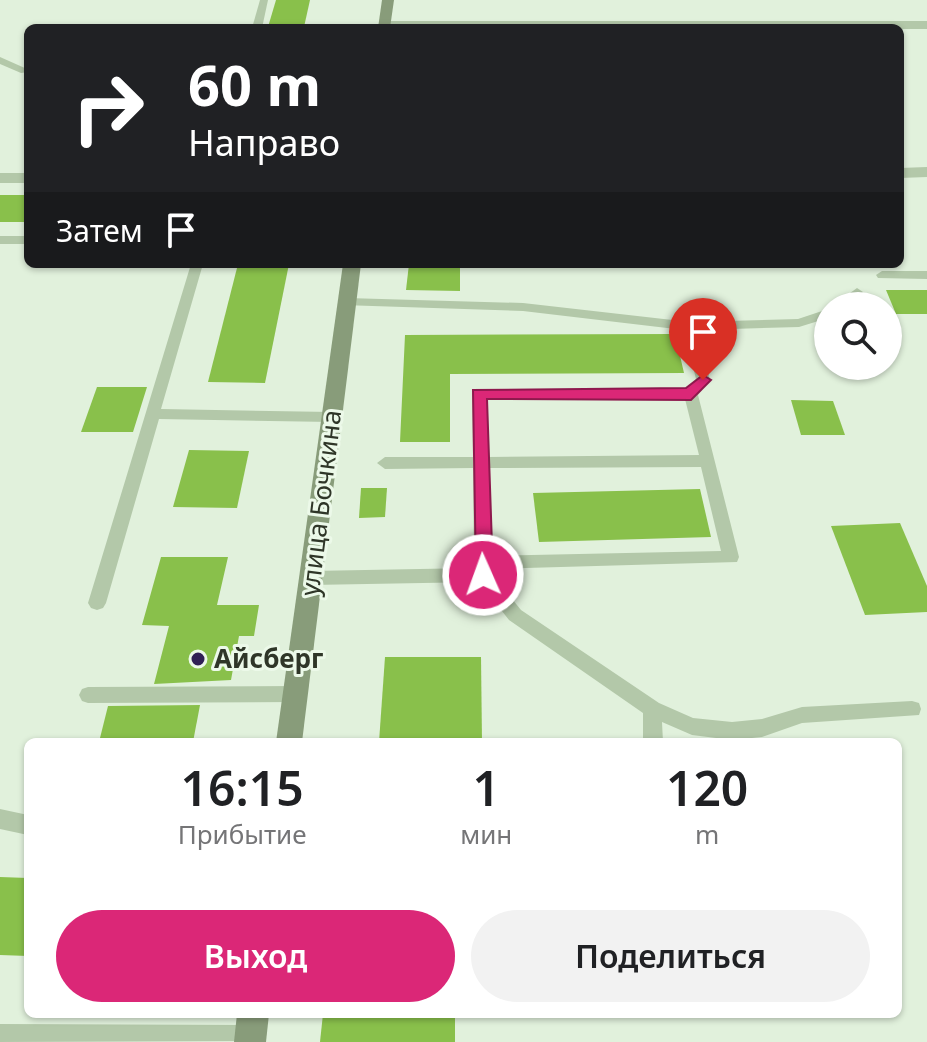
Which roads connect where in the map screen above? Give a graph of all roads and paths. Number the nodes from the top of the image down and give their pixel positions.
1 (264, 0) edge
2 (388, 0) edge
3 (258, 24) edge
4 (385, 24) edge
5 (904, 25) edge
6 (927, 25) edge
7 (0, 60) edge
8 (24, 71) dead end
9 (927, 172) edge
10 (904, 173) edge
11 (0, 178) edge
12 (24, 178) edge
13 (0, 240) edge
14 (24, 240) edge
15 (196, 268) edge
16 (351, 268) edge
17 (882, 275) dead end
18 (927, 275) edge
19 (347, 302) junction
20 (814, 318) edge
21 (690, 326) junction
22 (691, 394) junction
23 (153, 414) junction
24 (332, 417) junction
25 (707, 461) junction
26 (385, 463) dead end
27 (479, 463) junction
28 (483, 569) junction
29 (311, 578) junction
30 (97, 603) dead end
31 (296, 694) junction
32 (88, 695) dead end
33 (652, 709) junction
34 (912, 709) dead end
35 (290, 738) edge
36 (653, 738) edge
37 (0, 819) edge
38 (24, 824) edge
39 (251, 1032) edge
40 (0, 1040) edge

1 - 3 lane
2 - 4 main road
5 - 6 street
7 - 8 lane
9 - 10 street
11 - 12 street
13 - 14 lane
15 - 23 lane
16 - 19 main road, улица Бочкина
17 - 18 lane
19 - 21 lane
19 - 24 main road, улица Бочкина
20 - 21 lane
21 - 22 lane
22 - 25 lane
22 - 27 lane
23 - 24 lane
23 - 30 lane
24 - 29 main road, улица Бочкина
25 - 27 lane
25 - 28 lane
26 - 27 lane
27 - 28 lane
28 - 29 lane
28 - 33 lane
29 - 31 main road, улица Бочкина
31 - 32 lane
31 - 35 main road, улица Бочкина
33 - 34 lane
33 - 36 lane
37 - 38 lane
39 - 40 street

